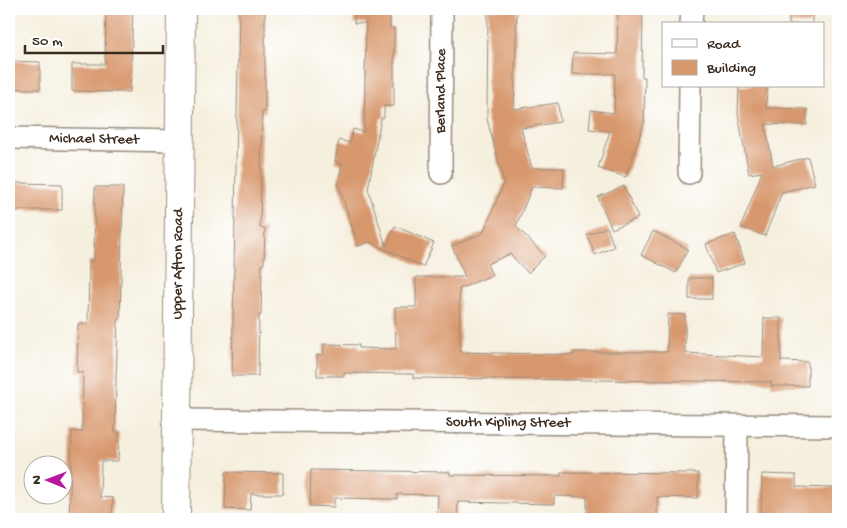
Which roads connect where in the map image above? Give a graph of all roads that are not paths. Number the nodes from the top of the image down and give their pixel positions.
1 (182, 9) edge
2 (442, 9) edge
3 (692, 9) edge
4 (691, 22) edge
5 (690, 88) edge
6 (9, 138) edge
7 (178, 141) junction
8 (441, 173) dead end
9 (689, 173) dead end
10 (178, 420) junction
11 (737, 426) junction
12 (838, 426) edge
13 (176, 519) edge
14 (736, 519) edge

1 - 7 street, Upper Afton Road
2 - 8 street, Berland Place
3 - 4 street
5 - 9 street
6 - 7 street, Michael Street
7 - 10 street, Upper Afton Road
10 - 11 street, South Kipling Street
10 - 13 street, Upper Afton Road
11 - 12 street, South Kipling Street
11 - 14 street

